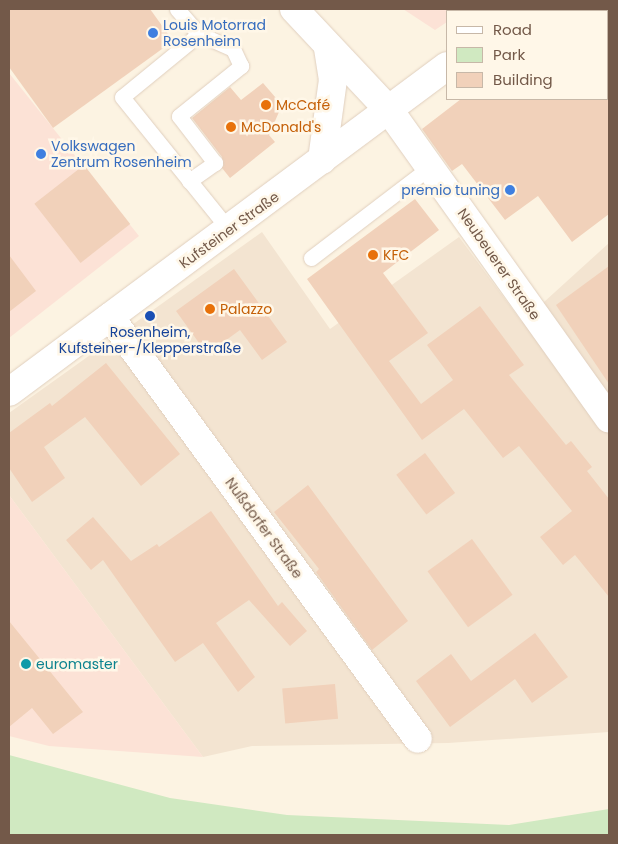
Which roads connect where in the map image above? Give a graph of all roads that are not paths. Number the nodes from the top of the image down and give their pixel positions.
1 (177, 9) edge
2 (294, 9) edge
3 (199, 34) junction
4 (328, 47) junction
5 (446, 67) edge
6 (389, 110) junction
7 (322, 160) junction
8 (430, 167) junction
9 (190, 181) junction
10 (230, 230) junction
11 (311, 258) dead end
12 (110, 317) junction
13 (9, 392) edge
14 (609, 418) edge
15 (418, 739) dead end

1 - 3 lane
2 - 4 street, Neubeuerer Straße
3 - 9 lane
3 - 9 lane
4 - 6 street, Neubeuerer Straße
4 - 7 street
5 - 6 street, Kufsteiner Straße
6 - 7 street, Kufsteiner Straße
6 - 8 street, Neubeuerer Straße
7 - 10 street, Kufsteiner Straße
8 - 11 lane
8 - 14 street, Neubeuerer Straße
9 - 10 lane
10 - 12 street, Kufsteiner Straße
12 - 13 street, Kufsteiner Straße
12 - 15 street, Nußdorfer Straße

